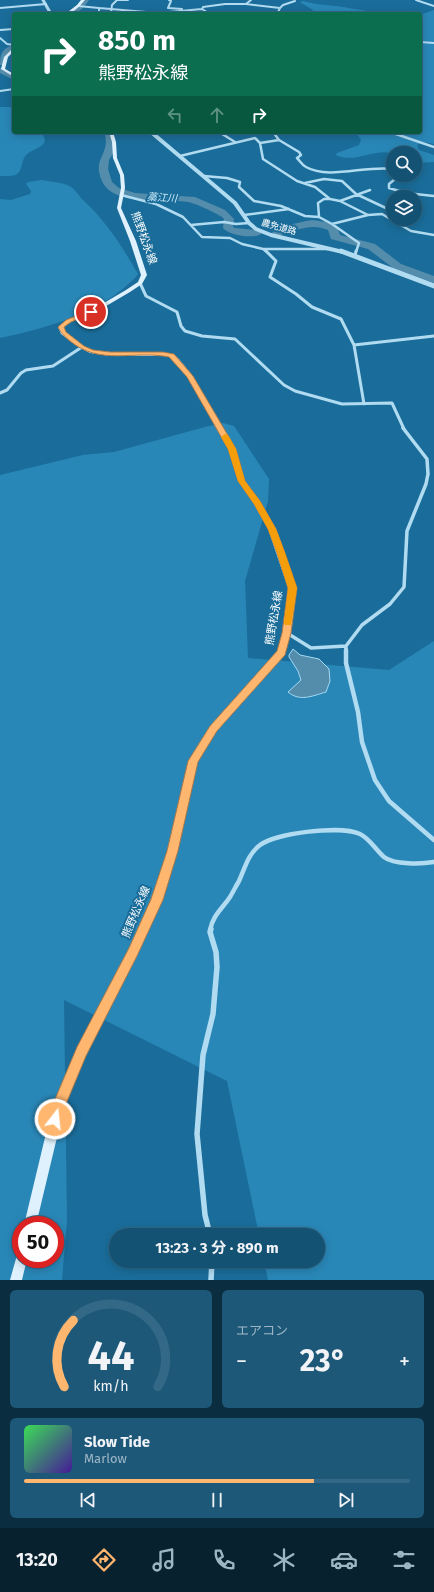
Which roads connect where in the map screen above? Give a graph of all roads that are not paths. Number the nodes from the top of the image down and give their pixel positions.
1 (43, 0) edge
2 (83, 0) edge
3 (118, 0) edge
4 (128, 0) edge
5 (169, 0) edge
6 (252, 0) edge
7 (416, 0) edge
8 (296, 1) edge
9 (46, 4) junction
10 (246, 4) junction
11 (79, 6) junction
12 (434, 6) edge
13 (0, 8) edge
14 (99, 8) junction
15 (280, 8) junction
16 (111, 9) junction
17 (202, 9) junction
18 (187, 10) junction
19 (50, 12) edge
20 (70, 12) edge
21 (99, 12) edge
22 (137, 12) edge
23 (168, 12) edge
24 (207, 12) edge
25 (278, 12) edge
26 (12, 29) edge
27 (0, 30) edge
28 (0, 38) edge
29 (422, 42) edge
30 (434, 43) edge
31 (12, 45) edge
32 (12, 49) edge
33 (1, 69) edge
34 (12, 75) edge
35 (12, 89) edge
36 (0, 91) edge
37 (112, 134) edge
38 (153, 134) edge
39 (222, 134) edge
40 (274, 134) edge
41 (396, 134) edge
42 (279, 140) junction
43 (235, 142) junction
44 (260, 143) junction
45 (434, 147) edge
46 (180, 156) junction
47 (386, 167) edge
48 (204, 176) junction
49 (391, 182) edge
50 (305, 183) junction
51 (370, 190) dead end
52 (122, 194) junction
53 (356, 194) junction
54 (434, 196) edge
55 (330, 199) junction
56 (340, 201) junction
57 (386, 207) edge
58 (288, 210) junction
59 (368, 215) junction
60 (244, 216) junction
61 (319, 218) junction
62 (249, 223) junction
63 (332, 224) junction
64 (191, 225) junction
65 (434, 235) edge
66 (263, 249) junction
67 (334, 249) junction
68 (354, 256) junction
69 (140, 282) junction
70 (434, 286) edge
71 (434, 336) edge
72 (354, 345) junction
73 (82, 347) junction
74 (0, 393) edge
75 (364, 404) junction
76 (287, 633) junction
77 (346, 646) junction
78 (434, 840) edge
79 (434, 862) edge
80 (32, 1216) edge
81 (209, 1228) edge
82 (19, 1268) edge
83 (212, 1268) edge
84 (16, 1280) edge
85 (211, 1280) edge

1 - 9 street
2 - 11 main road
3 - 4 street
3 - 16 street
5 - 18 street
6 - 10 street
7 - 12 street
8 - 15 street
9 - 13 street
9 - 19 street
10 - 15 street
10 - 17 street
11 - 14 street
11 - 20 main road
14 - 16 street
14 - 21 street
15 - 25 street
16 - 22 street
17 - 18 street
17 - 24 street
18 - 23 street
26 - 27 street
28 - 31 street
29 - 30 street
32 - 33 main road
33 - 34 main road
35 - 36 street
37 - 52 main road, 熊野松永線
38 - 46 street, 農免道路
39 - 43 street
40 - 42 street
41 - 45 street
42 - 44 street
42 - 47 street
43 - 44 street
43 - 46 street
44 - 50 street
46 - 48 street, 農免道路
48 - 58 street
48 - 60 street, 農免道路
49 - 54 street
50 - 53 street
50 - 55 street
51 - 53 street
52 - 64 street
52 - 69 main road, 熊野松永線
53 - 56 street
53 - 57 street
55 - 56 street
55 - 61 street
56 - 59 street
58 - 60 street
58 - 61 street
59 - 63 street
59 - 65 street
60 - 62 street, 農免道路
61 - 63 street
62 - 64 street
62 - 67 street, 農免道路
63 - 68 street
64 - 66 street
66 - 67 street
66 - 72 street
67 - 68 street, 農免道路
68 - 70 street, 農免道路
69 - 73 main road, 熊野松永線
69 - 75 street
71 - 72 street
72 - 75 street
73 - 74 street
73 - 76 main road, 熊野松永線
75 - 77 street
76 - 77 street
76 - 80 main road, 熊野松永線
77 - 78 street
79 - 81 street
82 - 84 main road
83 - 85 street

